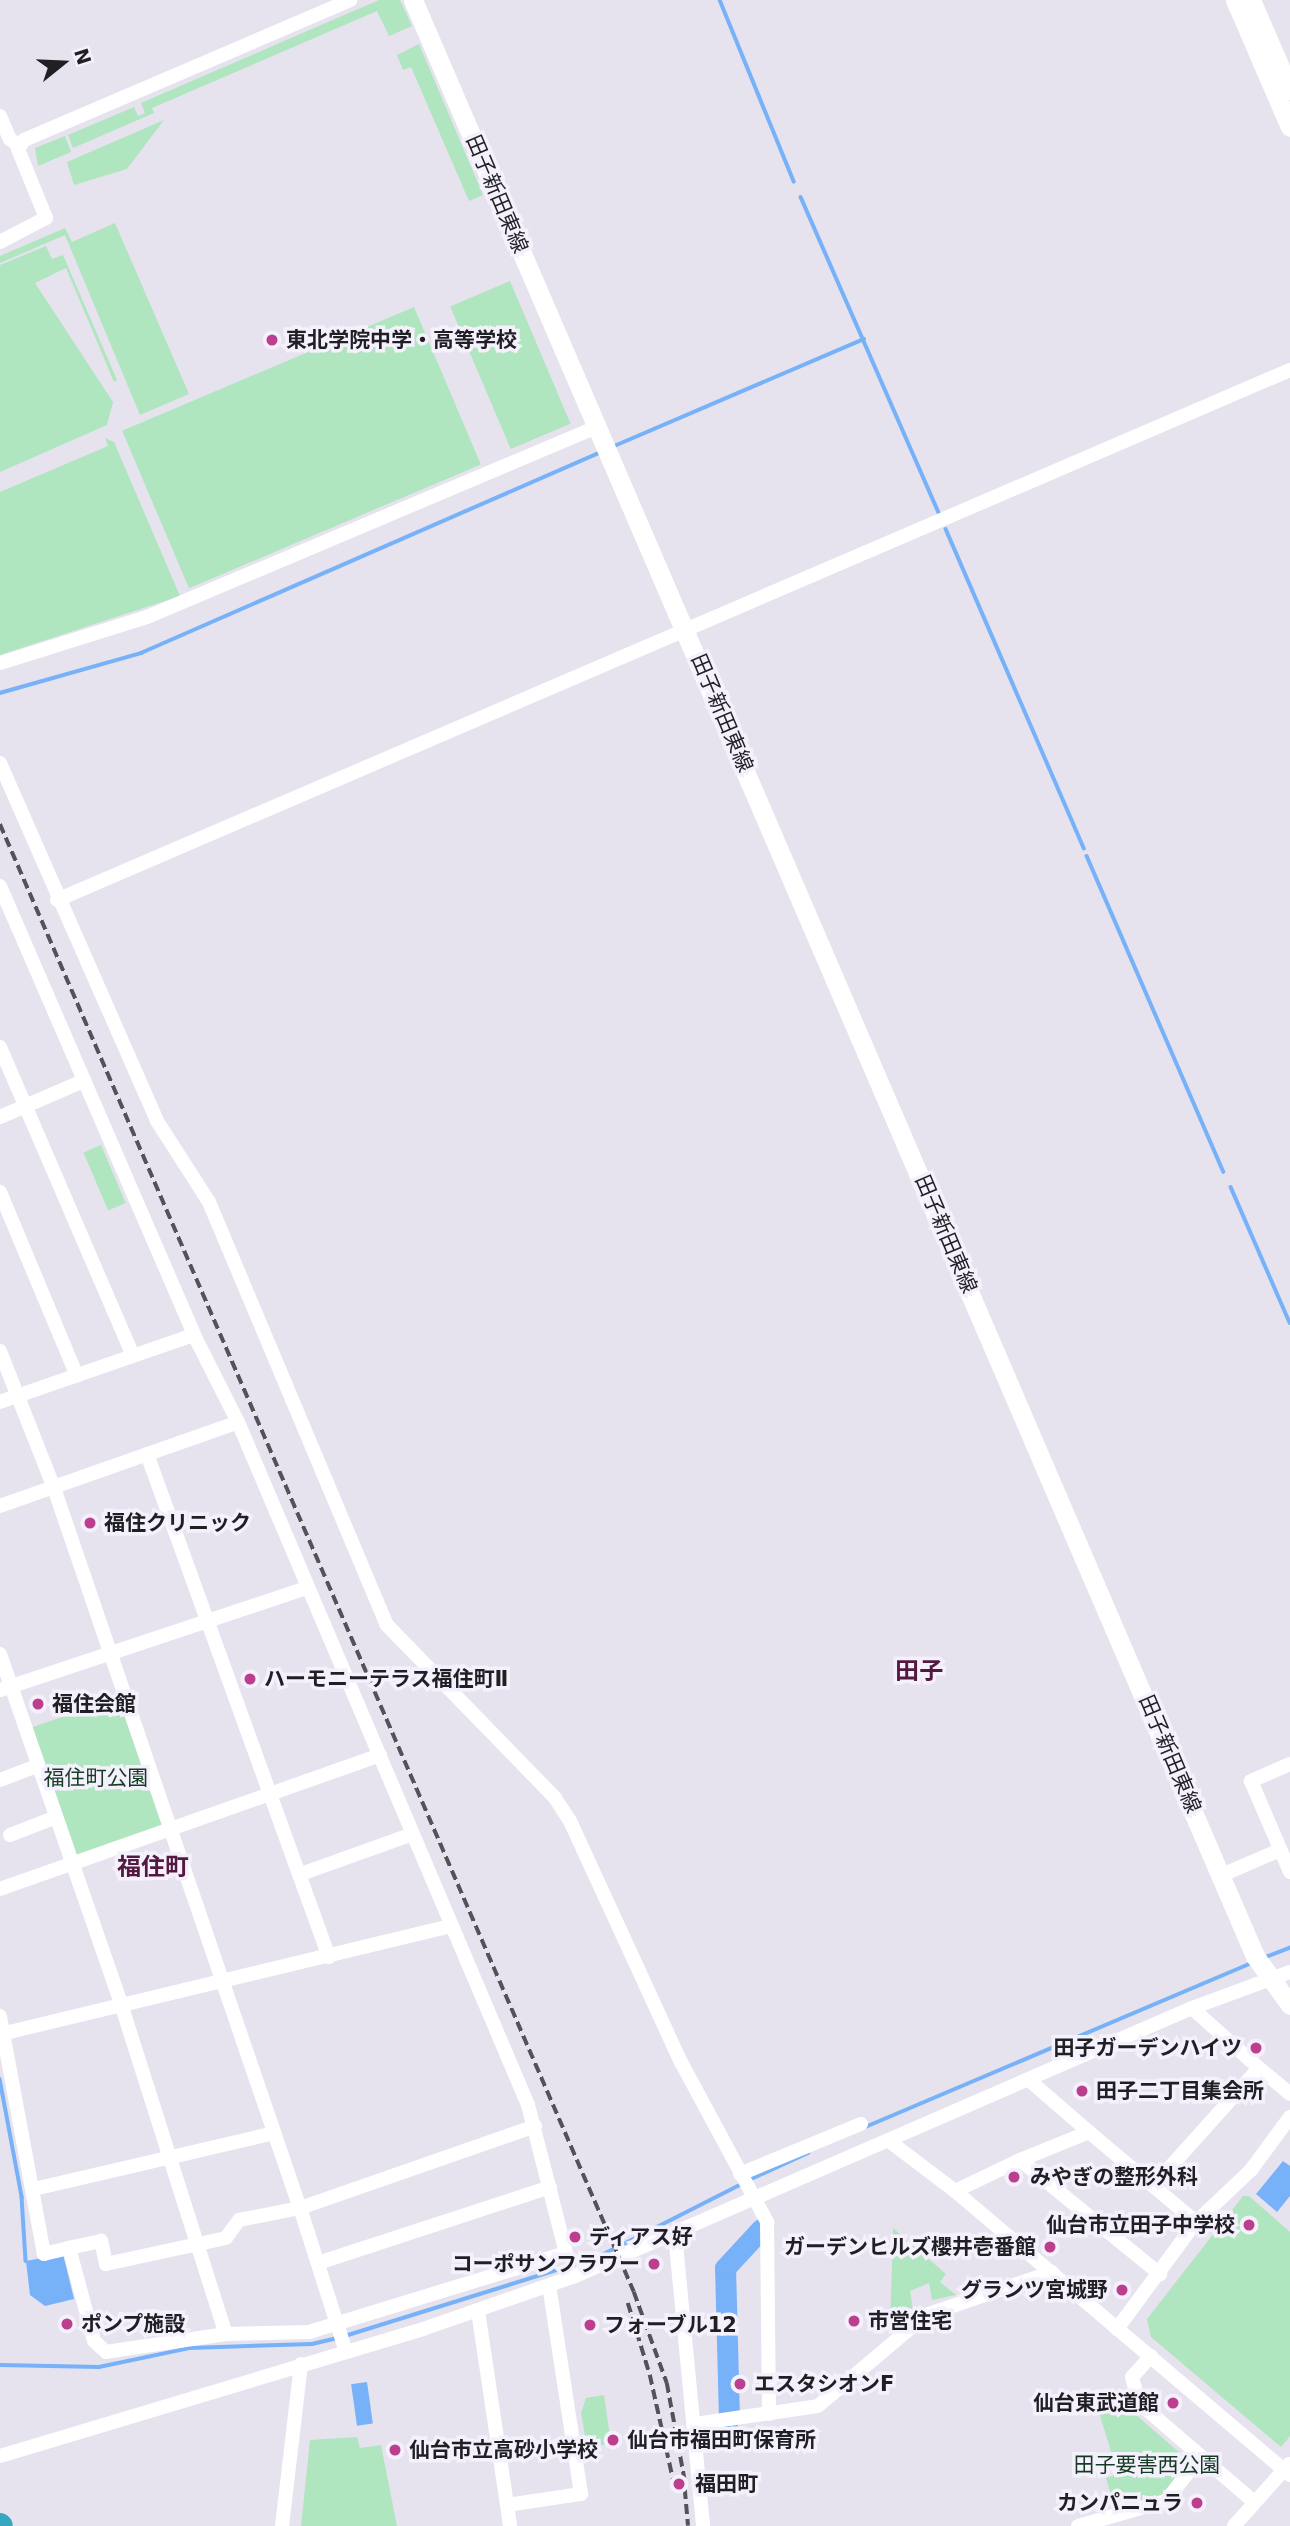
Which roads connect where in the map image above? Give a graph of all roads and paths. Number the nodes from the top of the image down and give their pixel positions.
1 (350, 0) edge
2 (413, 0) edge
3 (1235, 0) edge
4 (1251, 0) edge
5 (1290, 90) edge
6 (0, 116) edge
7 (1290, 127) edge
8 (18, 145) junction
9 (0, 242) edge
10 (1290, 370) edge
11 (601, 443) junction
12 (687, 628) junction
13 (0, 663) edge
14 (0, 763) edge
15 (0, 886) edge
16 (57, 900) junction
17 (0, 1047) edge
18 (83, 1081) junction
19 (26, 1106) junction
20 (0, 1117) edge
21 (0, 1192) edge
22 (194, 1335) junction
23 (0, 1352) edge
24 (134, 1356) junction
25 (76, 1376) junction
26 (19, 1396) junction
27 (0, 1402) edge
28 (238, 1422) junction
29 (147, 1454) junction
30 (54, 1488) junction
31 (0, 1506) edge
32 (307, 1588) junction
33 (205, 1622) junction
34 (110, 1653) junction
35 (0, 1654) edge
36 (6, 1689) edge
37 (380, 1755) junction
38 (1290, 1764) edge
39 (37, 1766) junction
40 (0, 1780) edge
41 (271, 1792) junction
42 (54, 1818) junction
43 (173, 1830) junction
44 (10, 1835) dead end
45 (410, 1835) junction
46 (1280, 1850) junction
47 (71, 1864) junction
48 (1290, 1872) edge
49 (301, 1874) junction
50 (1222, 1875) junction
51 (0, 1889) edge
52 (452, 1926) junction
53 (329, 1957) junction
54 (1262, 1968) junction
55 (1290, 1972) edge
56 (223, 1983) junction
57 (1290, 2005) edge
58 (122, 2007) junction
59 (1192, 2008) junction
60 (0, 2017) edge
61 (5, 2033) junction
62 (1259, 2068) junction
63 (1029, 2080) junction
64 (1290, 2094) edge
65 (1290, 2118) edge
66 (861, 2124) dead end
67 (535, 2126) junction
68 (1089, 2132) junction
69 (275, 2133) junction
70 (889, 2141) junction
71 (172, 2160) junction
72 (1020, 2161) junction
73 (740, 2175) junction
74 (1154, 2185) junction
75 (550, 2187) junction
76 (34, 2189) junction
77 (956, 2191) junction
78 (750, 2195) junction
79 (300, 2208) junction
80 (1196, 2222) junction
81 (675, 2234) junction
82 (199, 2245) junction
83 (69, 2248) junction
84 (317, 2263) junction
85 (1052, 2272) junction
86 (1160, 2274) junction
87 (548, 2285) junction
88 (478, 2311) junction
89 (338, 2327) junction
90 (1117, 2329) junction
91 (226, 2334) junction
92 (345, 2348) junction
93 (1151, 2356) junction
94 (302, 2364) junction
95 (769, 2414) junction
96 (695, 2424) junction
97 (0, 2456) edge
98 (1200, 2457) junction
99 (1288, 2469) edge
100 (1254, 2502) junction
101 (507, 2505) junction
102 (1114, 2522) edge
103 (282, 2526) edge
104 (509, 2526) edge
105 (703, 2526) edge
106 (1078, 2526) edge
107 (1234, 2526) edge

1 - 8 street
2 - 11 street, 田子新田東線
3 - 7 street
4 - 5 street
6 - 8 street
8 - 9 street
10 - 12 street
11 - 12 street, 田子新田東線
11 - 13 street
12 - 16 street
12 - 50 street, 田子新田東線
14 - 16 street
15 - 18 street
16 - 73 street
17 - 19 street
18 - 19 street
18 - 22 street
19 - 20 street
19 - 24 street
21 - 25 street
22 - 24 street
22 - 28 street
23 - 26 street
24 - 25 street
25 - 26 street
26 - 27 street
26 - 30 street
28 - 29 street
28 - 32 street
29 - 30 street
29 - 33 street
30 - 31 street
30 - 34 street
32 - 33 street
32 - 37 street
33 - 34 street
33 - 41 street
34 - 36 street
34 - 43 street
35 - 36 street
36 - 39 street
37 - 41 street
37 - 45 street
38 - 46 street
39 - 40 street
39 - 42 street
41 - 43 street
41 - 49 street
42 - 44 street
42 - 47 street
43 - 47 street
43 - 56 street
45 - 49 street
45 - 52 street
46 - 48 street
46 - 50 street
47 - 51 street
47 - 58 street
49 - 53 street
50 - 54 street, 田子新田東線
52 - 53 street
52 - 67 street
53 - 56 street
54 - 55 street
54 - 57 street, 田子新田東線
54 - 59 street
56 - 58 street
56 - 69 street
58 - 61 street
58 - 71 street
59 - 62 street
59 - 63 street
60 - 61 street
61 - 76 street
62 - 64 street
62 - 74 street
63 - 68 street
63 - 70 street
65 - 80 street
66 - 73 street
67 - 75 street
67 - 79 street
68 - 72 street
68 - 74 street
69 - 71 street
69 - 79 street
70 - 77 street
70 - 78 street
71 - 76 street
71 - 82 street
72 - 77 street
72 - 86 street
73 - 78 street
74 - 80 street
75 - 84 street
75 - 89 street
76 - 83 street
77 - 85 street
78 - 81 street
78 - 95 street
79 - 82 street
79 - 84 street
80 - 86 street
81 - 87 street
81 - 96 street
82 - 83 street
82 - 91 street
83 - 91 street
84 - 89 street
85 - 90 street
85 - 95 street
86 - 90 street
87 - 88 street
87 - 101 street
88 - 92 street
88 - 101 street
89 - 91 street
89 - 92 street
90 - 93 street
92 - 94 street
93 - 98 street
93 - 99 street
94 - 97 street
94 - 103 street
95 - 96 street
96 - 105 street
98 - 100 street
98 - 102 street
99 - 100 street
100 - 107 street
101 - 104 street
102 - 106 street

